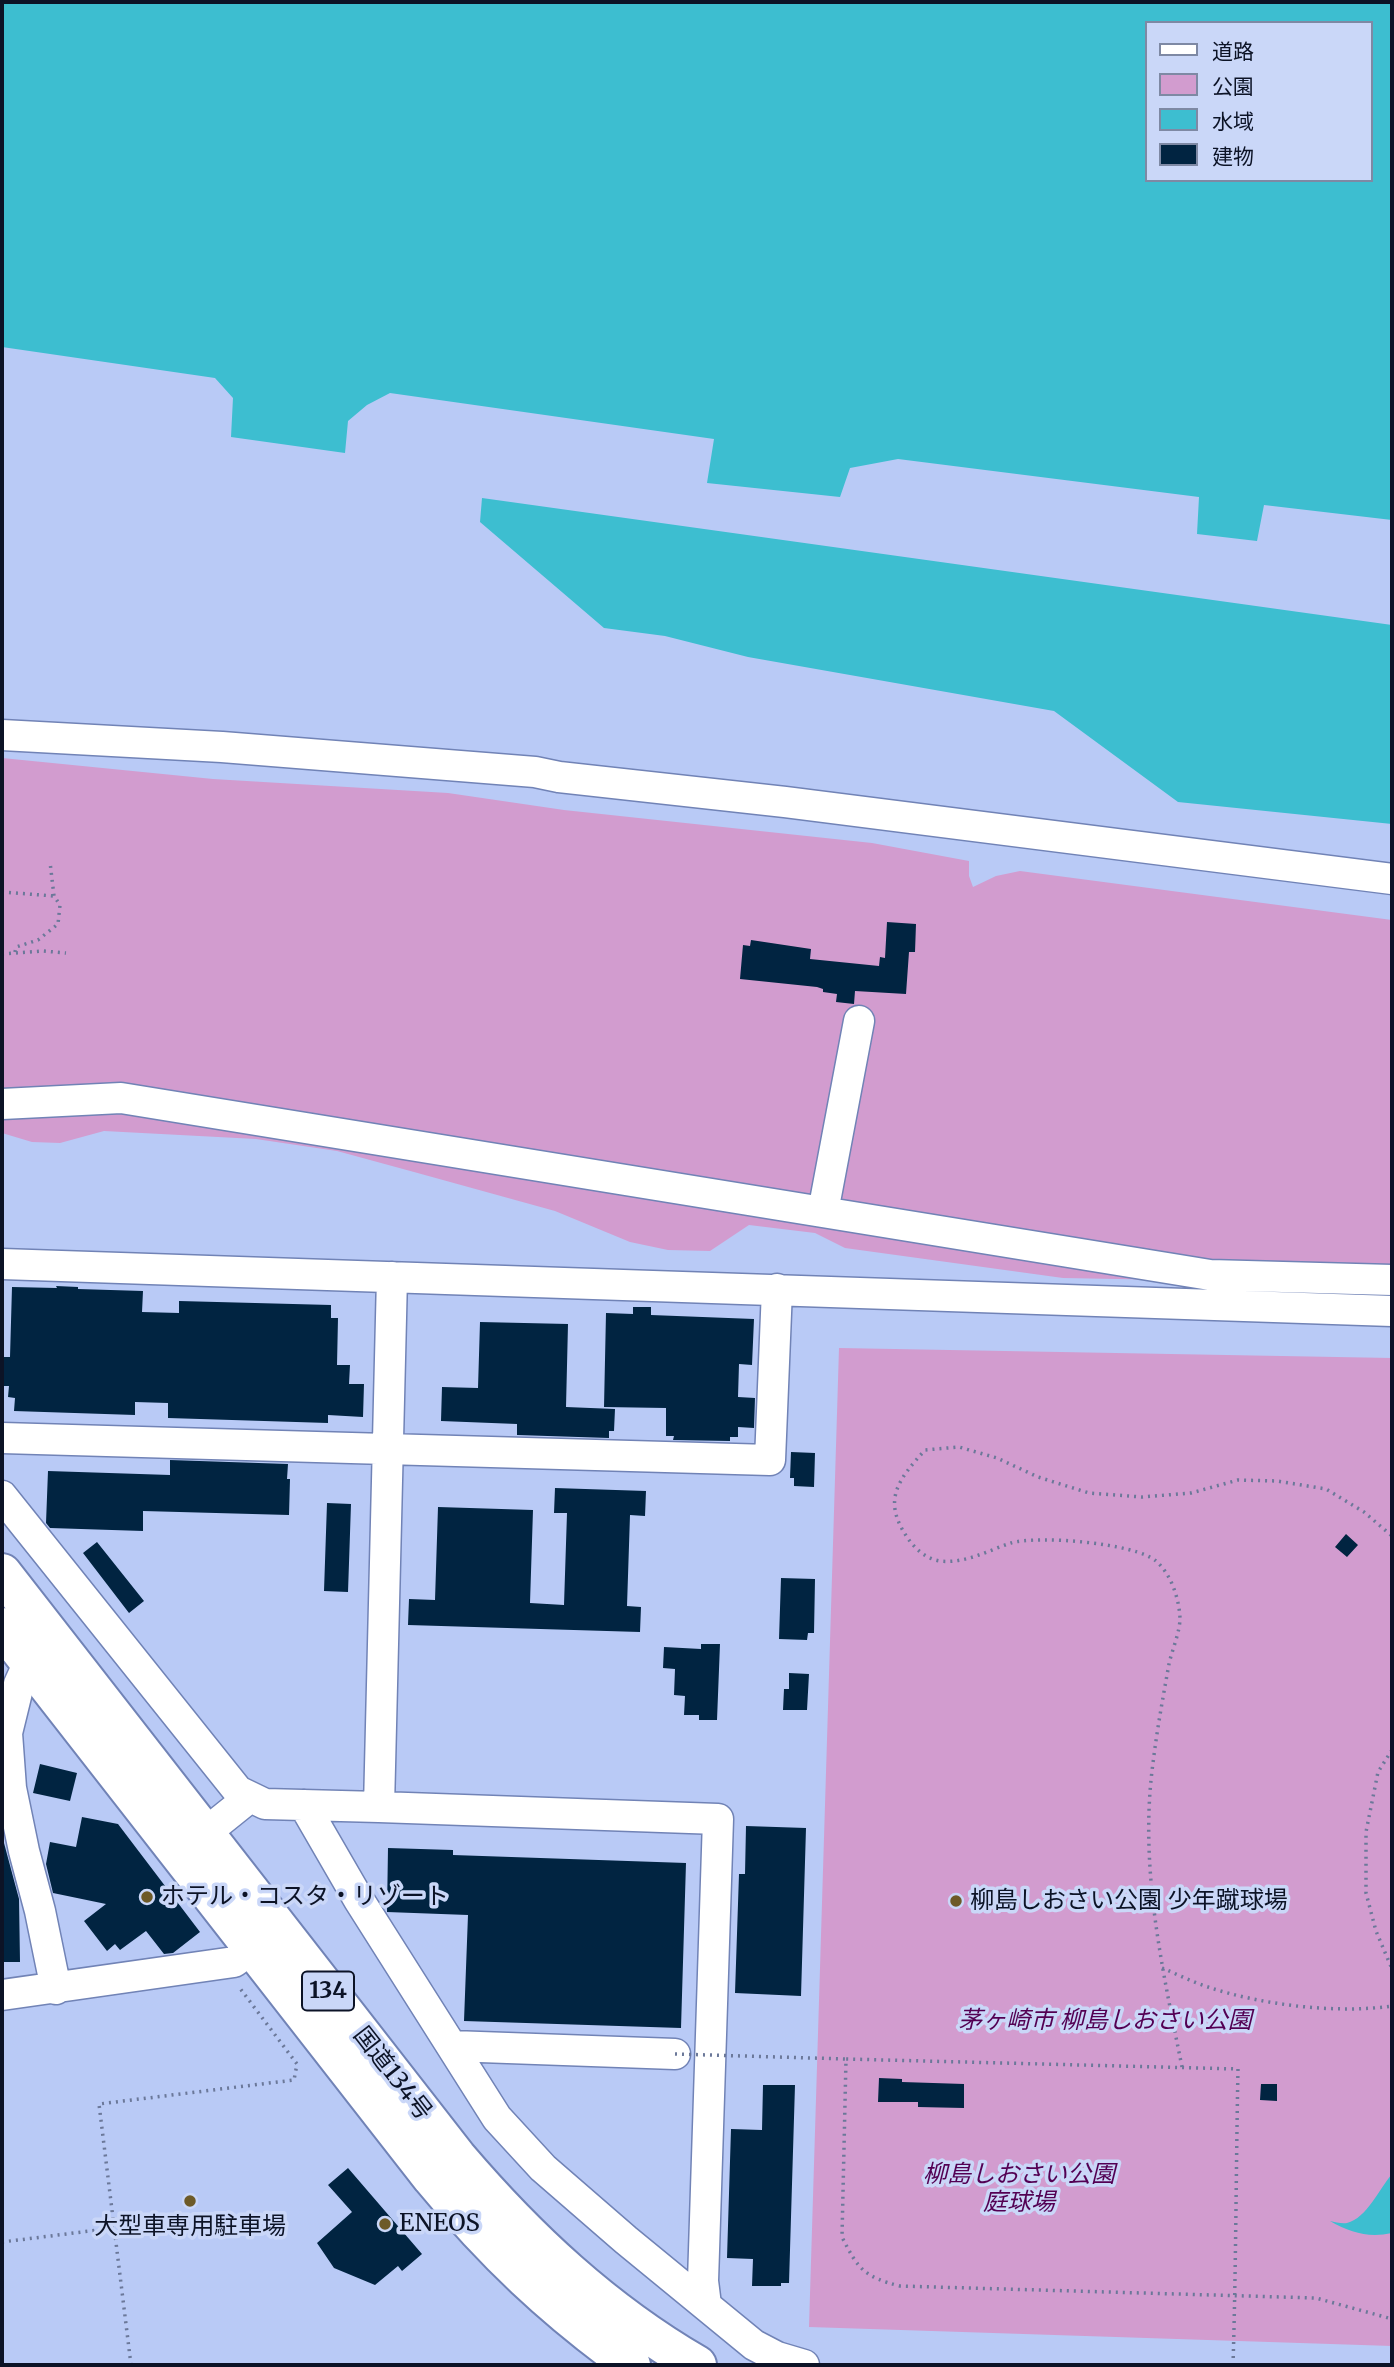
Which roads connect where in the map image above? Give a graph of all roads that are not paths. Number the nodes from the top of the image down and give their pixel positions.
1 (2, 735) edge
2 (1390, 880) edge
3 (859, 1021) dead end
4 (2, 1104) edge
5 (823, 1212) junction
6 (2, 1264) edge
7 (392, 1277) junction
8 (1392, 1280) edge
9 (777, 1289) junction
10 (1392, 1311) edge
11 (2, 1438) edge
12 (388, 1449) junction
13 (2, 1496) edge
14 (2, 1573) edge
15 (2, 1627) edge
16 (29, 1661) junction
17 (250, 1797) junction
18 (304, 1805) junction
19 (379, 1807) junction
20 (204, 1833) junction
21 (237, 1956) junction
22 (56, 1989) junction
23 (2, 1996) edge
24 (452, 2046) junction
25 (676, 2054) road end
26 (705, 2245) junction
27 (660, 2268) junction
28 (706, 2305) junction
29 (631, 2365) edge
30 (697, 2365) edge
31 (804, 2365) edge

1 - 2 street
3 - 5 street
4 - 5 street
5 - 8 street
6 - 7 street
7 - 9 street
7 - 12 street
9 - 10 street
9 - 12 street
11 - 12 street
12 - 19 street
13 - 17 street
14 - 20 highway, 国道134号 / 134
15 - 16 highway, 国道134号 / 134
16 - 21 highway, 国道134号 / 134
16 - 22 street
17 - 18 street
17 - 20 street
18 - 19 street
18 - 24 street
19 - 26 street
20 - 30 highway, 国道134号 / 134
21 - 22 street
21 - 29 highway, 国道134号 / 134
22 - 23 street
24 - 25 street
24 - 27 street
26 - 27 street
26 - 28 street
27 - 28 street
28 - 31 street

